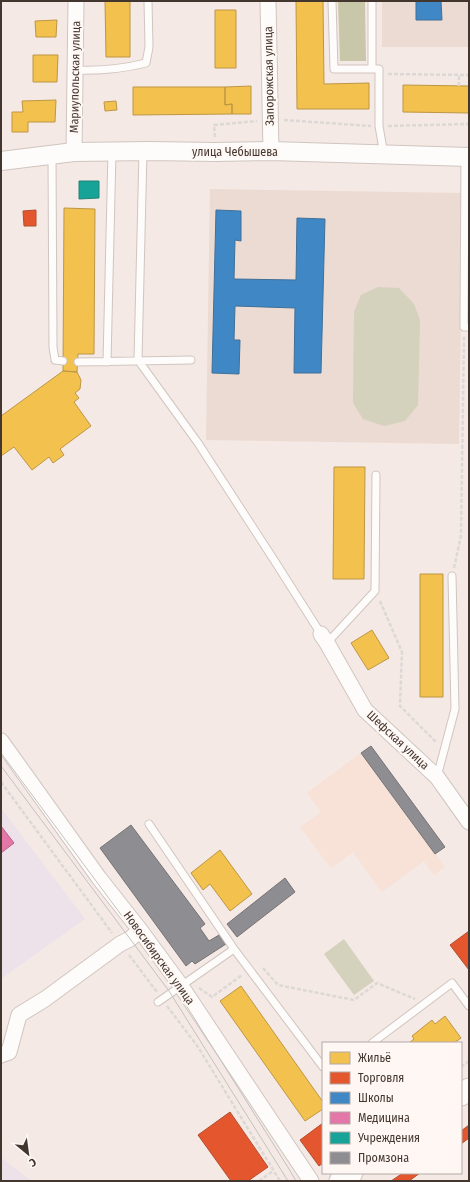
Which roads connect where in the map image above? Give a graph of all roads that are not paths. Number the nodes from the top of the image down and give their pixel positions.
1 (76, 1) edge
2 (148, 1) edge
3 (268, 1) edge
4 (332, 1) edge
5 (372, 1) edge
6 (372, 69) junction
7 (75, 70) junction
8 (143, 151) junction
9 (271, 151) junction
10 (74, 152) junction
11 (112, 152) junction
12 (52, 155) junction
13 (384, 155) junction
14 (467, 157) edge
15 (1, 161) edge
16 (466, 327) edge
17 (138, 360) junction
18 (191, 360) dead end
19 (63, 361) dead end
20 (78, 362) dead end
21 (107, 362) junction
22 (376, 475) dead end
23 (452, 576) road end
24 (324, 638) junction
25 (1, 741) edge
26 (437, 777) junction
27 (469, 822) edge
28 (149, 824) dead end
29 (140, 930) junction
30 (234, 949) junction
31 (186, 984) junction
32 (158, 1002) dead end
33 (469, 1006) edge
34 (373, 1042) edge
35 (1, 1055) edge
36 (322, 1066) edge
37 (350, 1174) edge
38 (311, 1181) edge
39 (340, 1181) edge

1 - 7 street, Мариупольская улица
2 - 7 lane
3 - 9 street, Запорожская улица
4 - 6 lane
5 - 6 lane
6 - 13 lane
7 - 10 street, Мариупольская улица
8 - 9 street, улица Чебышева
8 - 11 street, улица Чебышева
8 - 17 lane
9 - 13 street, улица Чебышева
10 - 11 street, улица Чебышева
10 - 12 street, улица Чебышева
11 - 21 lane
12 - 15 street, улица Чебышева
12 - 19 lane
13 - 14 street, улица Чебышева
14 - 16 lane
17 - 18 lane
17 - 21 lane
17 - 24 lane
20 - 21 lane
22 - 24 lane
23 - 26 lane
24 - 26 street, Шефская улица
25 - 29 street, Новосибирская улица
26 - 27 street, Шефская улица
28 - 30 lane
29 - 31 street, Новосибирская улица
29 - 35 street
30 - 31 lane
30 - 36 lane
31 - 32 lane
31 - 38 street, Новосибирская улица
33 - 34 lane
37 - 39 main road

